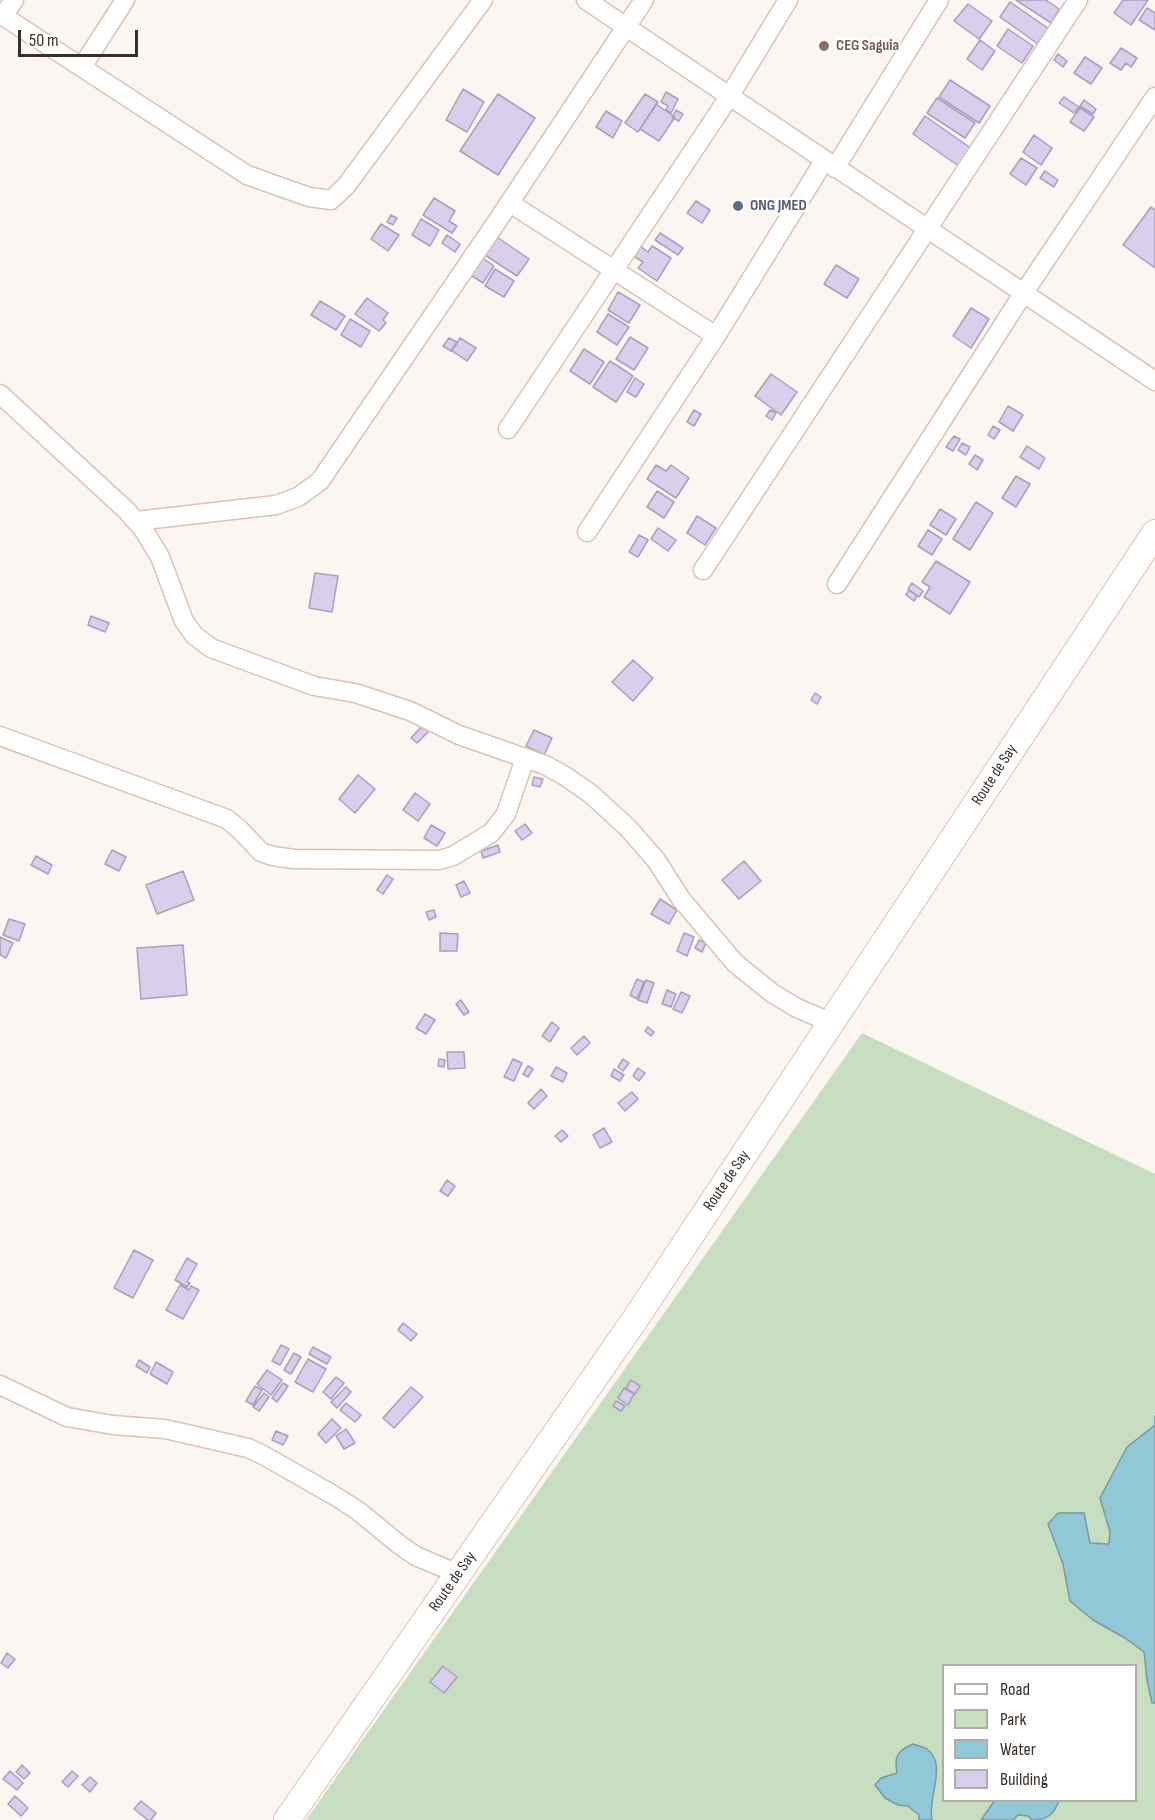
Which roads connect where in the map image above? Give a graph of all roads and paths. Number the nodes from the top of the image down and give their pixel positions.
1 (14, 0) edge
2 (125, 0) edge
3 (483, 0) edge
4 (586, 0) edge
5 (644, 0) edge
6 (788, 0) edge
7 (939, 0) edge
8 (1078, 0) edge
9 (1, 15) edge
10 (626, 27) junction
11 (82, 68) junction
12 (729, 97) junction
13 (1155, 97) edge
14 (830, 164) junction
15 (510, 203) junction
16 (927, 230) junction
17 (613, 271) junction
18 (1023, 294) junction
19 (716, 336) junction
20 (1155, 381) edge
21 (0, 394) edge
22 (508, 429) dead end
23 (136, 521) junction
24 (587, 532) dead end
25 (1155, 533) edge
26 (703, 570) dead end
27 (837, 584) dead end
28 (0, 736) edge
29 (525, 758) junction
30 (832, 1023) junction
31 (0, 1385) edge
32 (458, 1574) junction
33 (287, 1820) edge

1 - 9 street
2 - 11 street
3 - 11 street
4 - 10 street
5 - 10 street
6 - 12 street
7 - 14 street
8 - 16 street
9 - 11 street
10 - 12 street
10 - 15 street
12 - 14 street
12 - 17 street
13 - 18 street
14 - 16 street
14 - 19 street
15 - 17 street
15 - 23 street
16 - 18 street
16 - 26 street
17 - 19 street
17 - 22 street
18 - 20 street
18 - 27 street
19 - 24 street
21 - 23 street
23 - 29 street
25 - 30 main road, Route de Say
28 - 29 street
29 - 30 street
30 - 32 main road, Route de Say
31 - 32 street
32 - 33 main road, Route de Say

